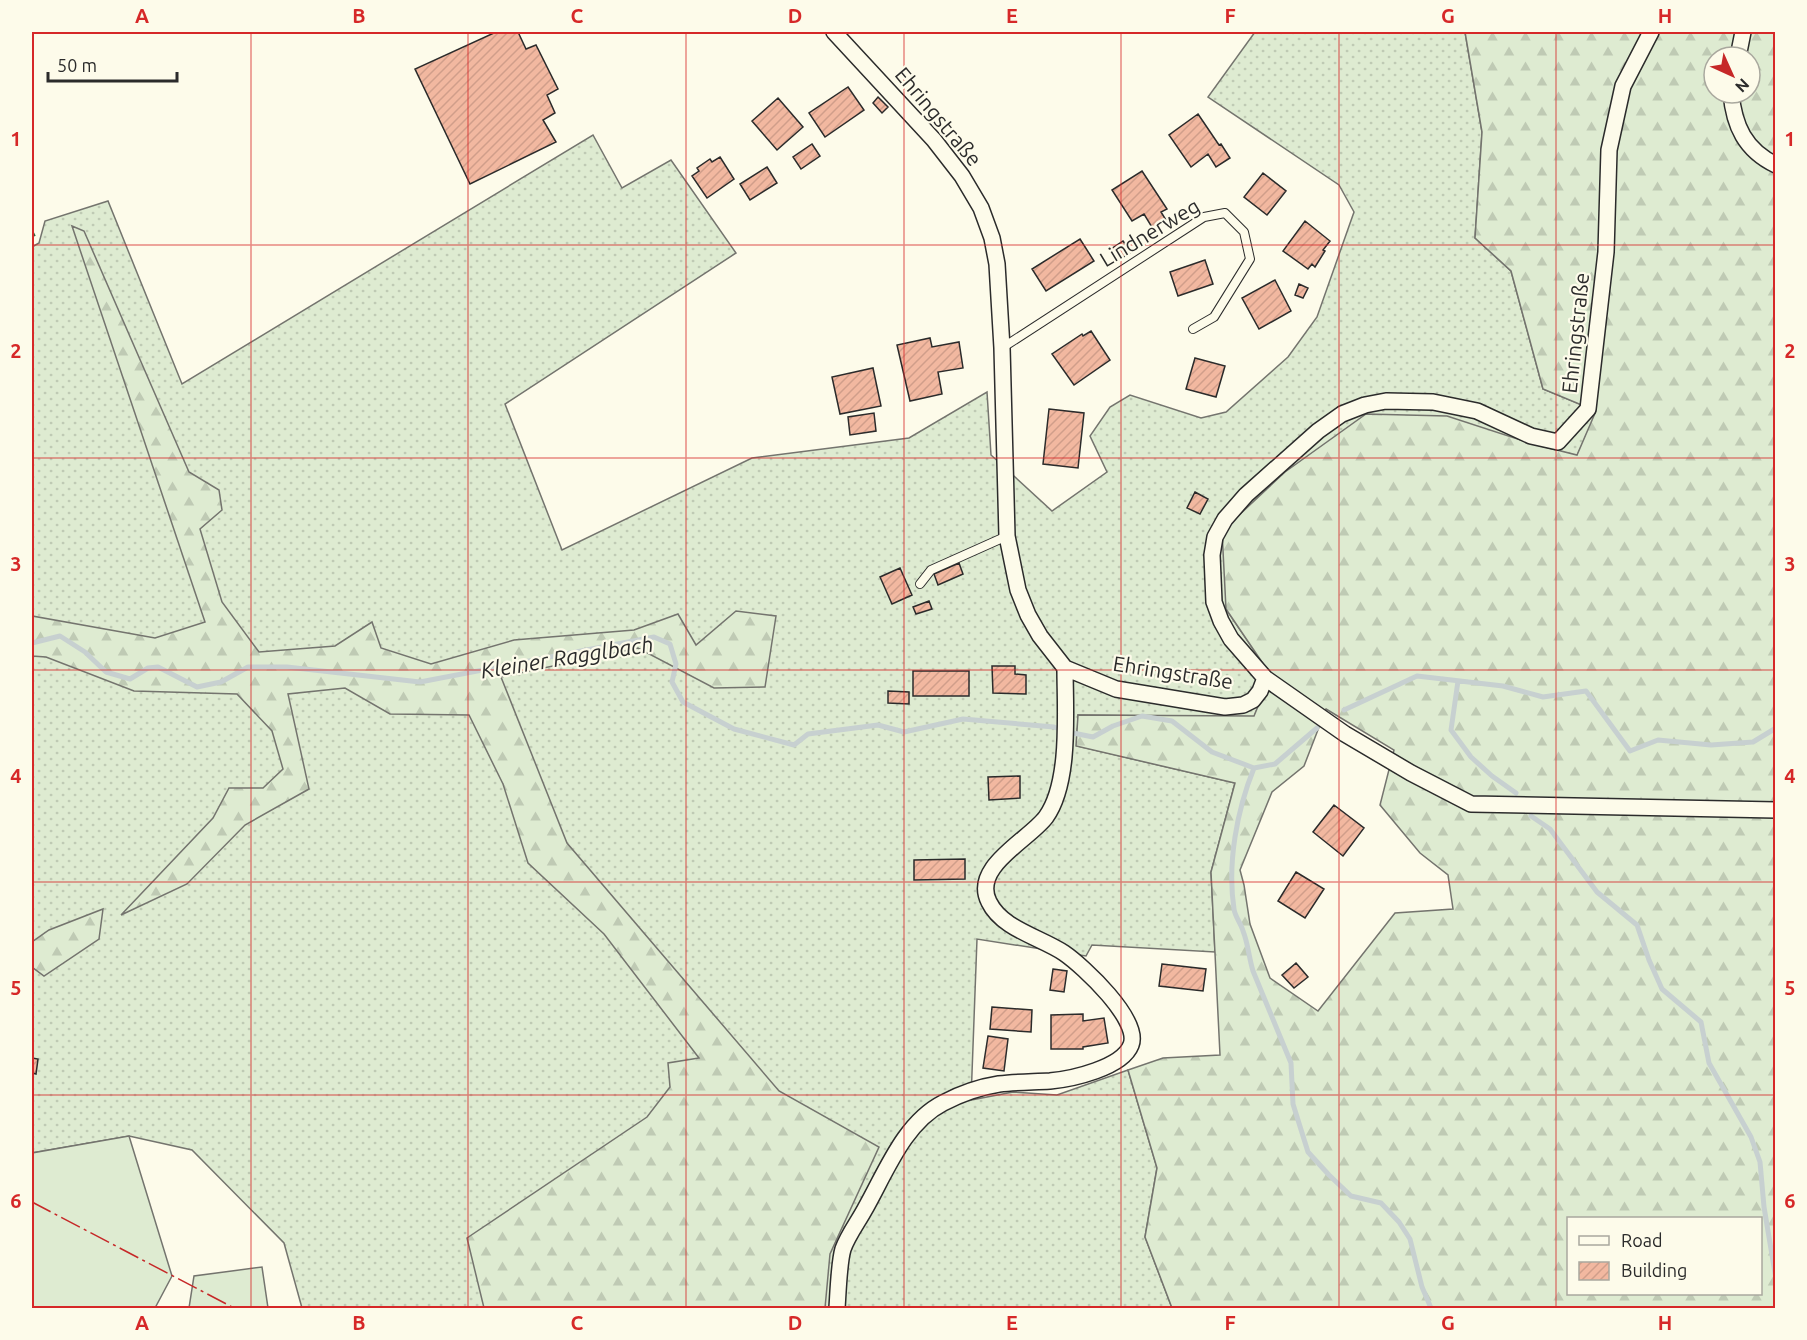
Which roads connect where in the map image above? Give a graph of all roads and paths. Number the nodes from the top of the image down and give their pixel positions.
1 (834, 32) edge
2 (1651, 32) edge
3 (1733, 105) edge
4 (1776, 165) edge
5 (1193, 329) dead end
6 (1002, 348) junction
7 (1007, 536) junction
8 (920, 584) dead end
9 (1065, 668) junction
10 (1265, 678) junction
11 (1776, 810) edge
12 (837, 1308) edge

1 - 6 street, Ehringstraße
2 - 10 street, Ehringstraße
3 - 4 street
5 - 6 lane, Lindnerweg
6 - 7 street, Ehringstraße
7 - 8 lane
7 - 9 street, Ehringstraße
9 - 10 street, Ehringstraße
9 - 12 street
10 - 11 street

